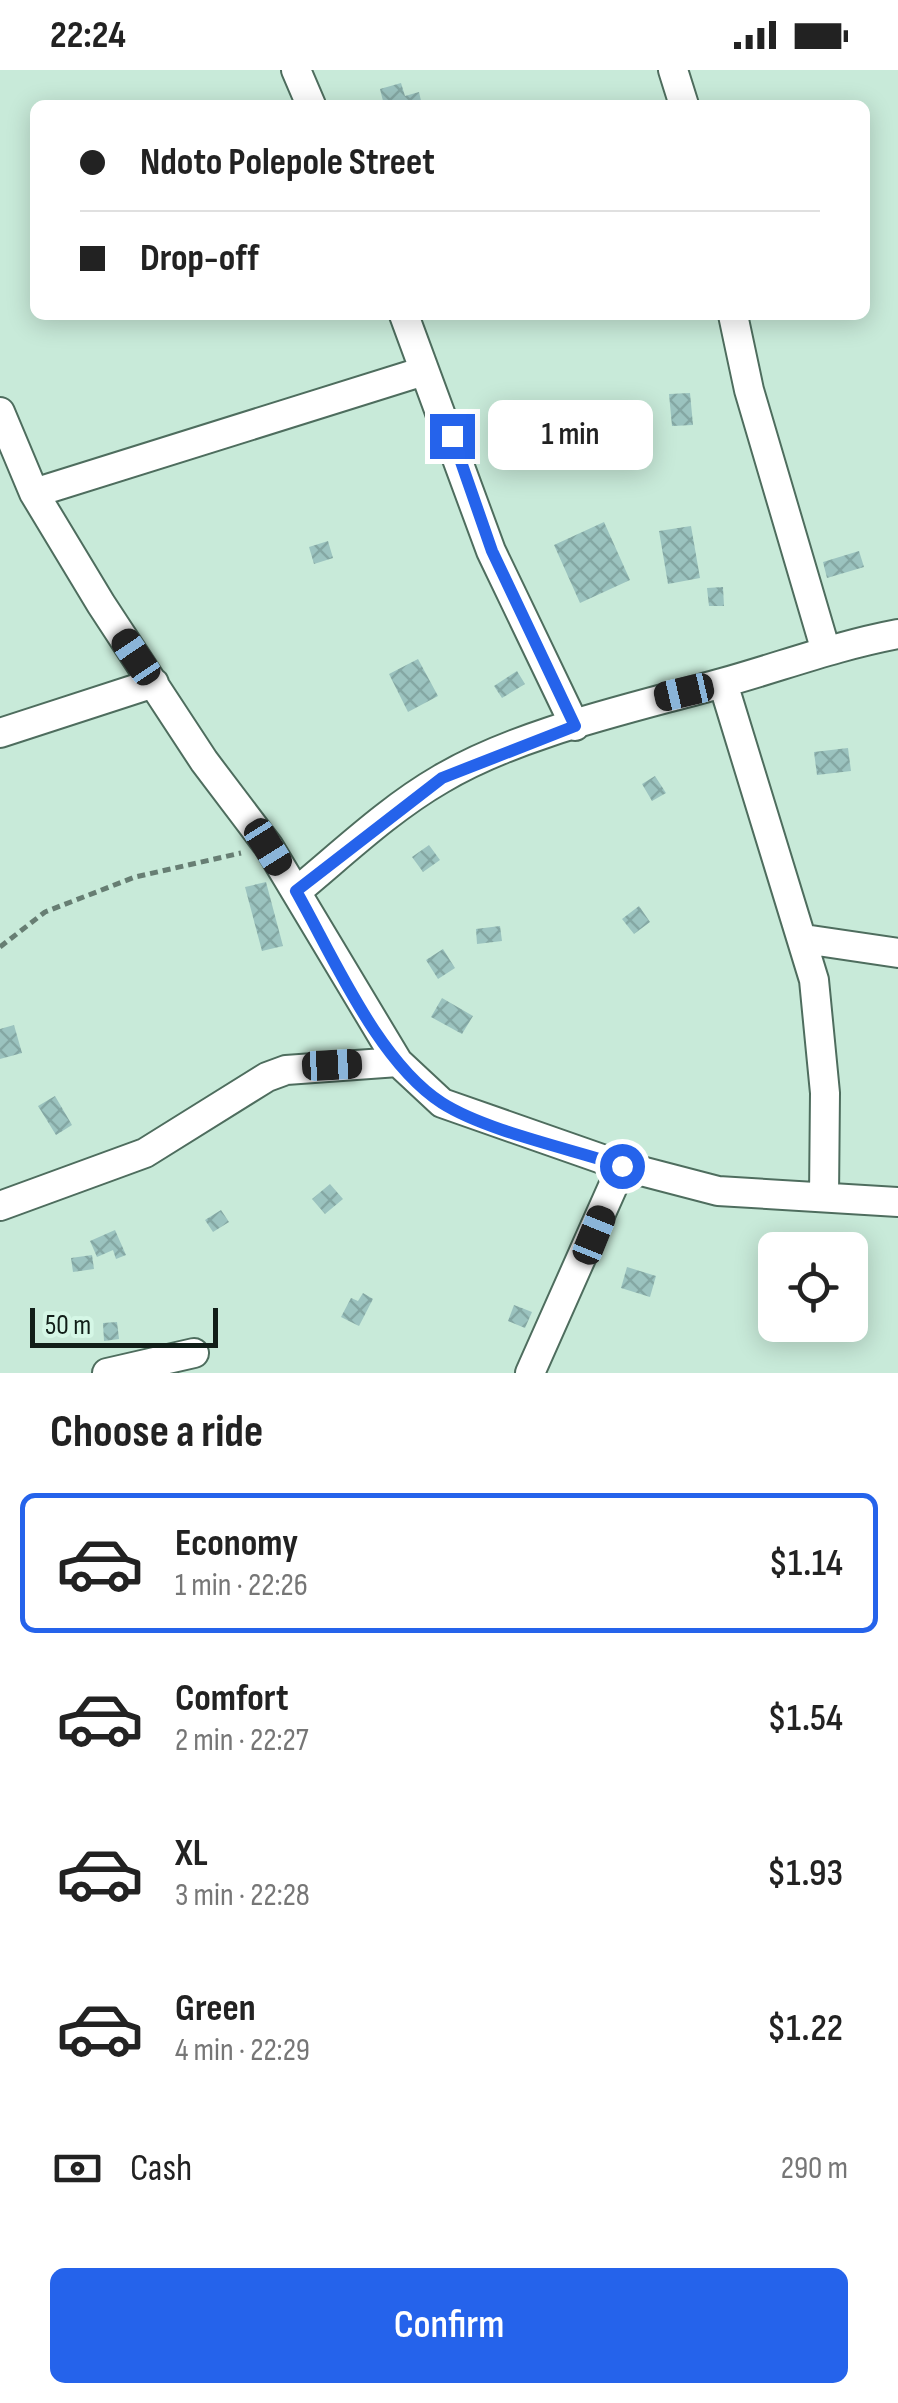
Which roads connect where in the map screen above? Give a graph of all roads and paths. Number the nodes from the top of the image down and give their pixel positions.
1 (296, 70) edge
2 (674, 70) edge
3 (308, 100) edge
4 (683, 100) edge
5 (406, 320) edge
6 (734, 320) edge
7 (424, 371) junction
8 (0, 412) edge
9 (34, 493) junction
10 (898, 634) edge
11 (825, 648) junction
12 (723, 682) junction
13 (154, 684) junction
14 (575, 726) junction
15 (0, 733) edge
16 (268, 847) junction
17 (296, 891) junction
18 (804, 939) junction
19 (0, 947) edge
20 (898, 954) edge
21 (398, 1062) junction
22 (622, 1166) junction
23 (824, 1197) junction
24 (898, 1202) edge
25 (0, 1206) edge
26 (194, 1353) dead end
27 (107, 1373) edge
28 (530, 1373) edge

1 - 3 street
2 - 4 street
5 - 7 street
6 - 11 street
7 - 9 street
7 - 14 street
8 - 9 street
9 - 13 street
10 - 11 street
11 - 12 street
12 - 14 street
12 - 18 street
13 - 15 street
13 - 16 street
14 - 17 street
16 - 17 street
16 - 19 path
17 - 21 street
18 - 20 street
18 - 23 street
21 - 22 street
21 - 25 street
22 - 23 street
22 - 28 street
23 - 24 street
26 - 27 street

